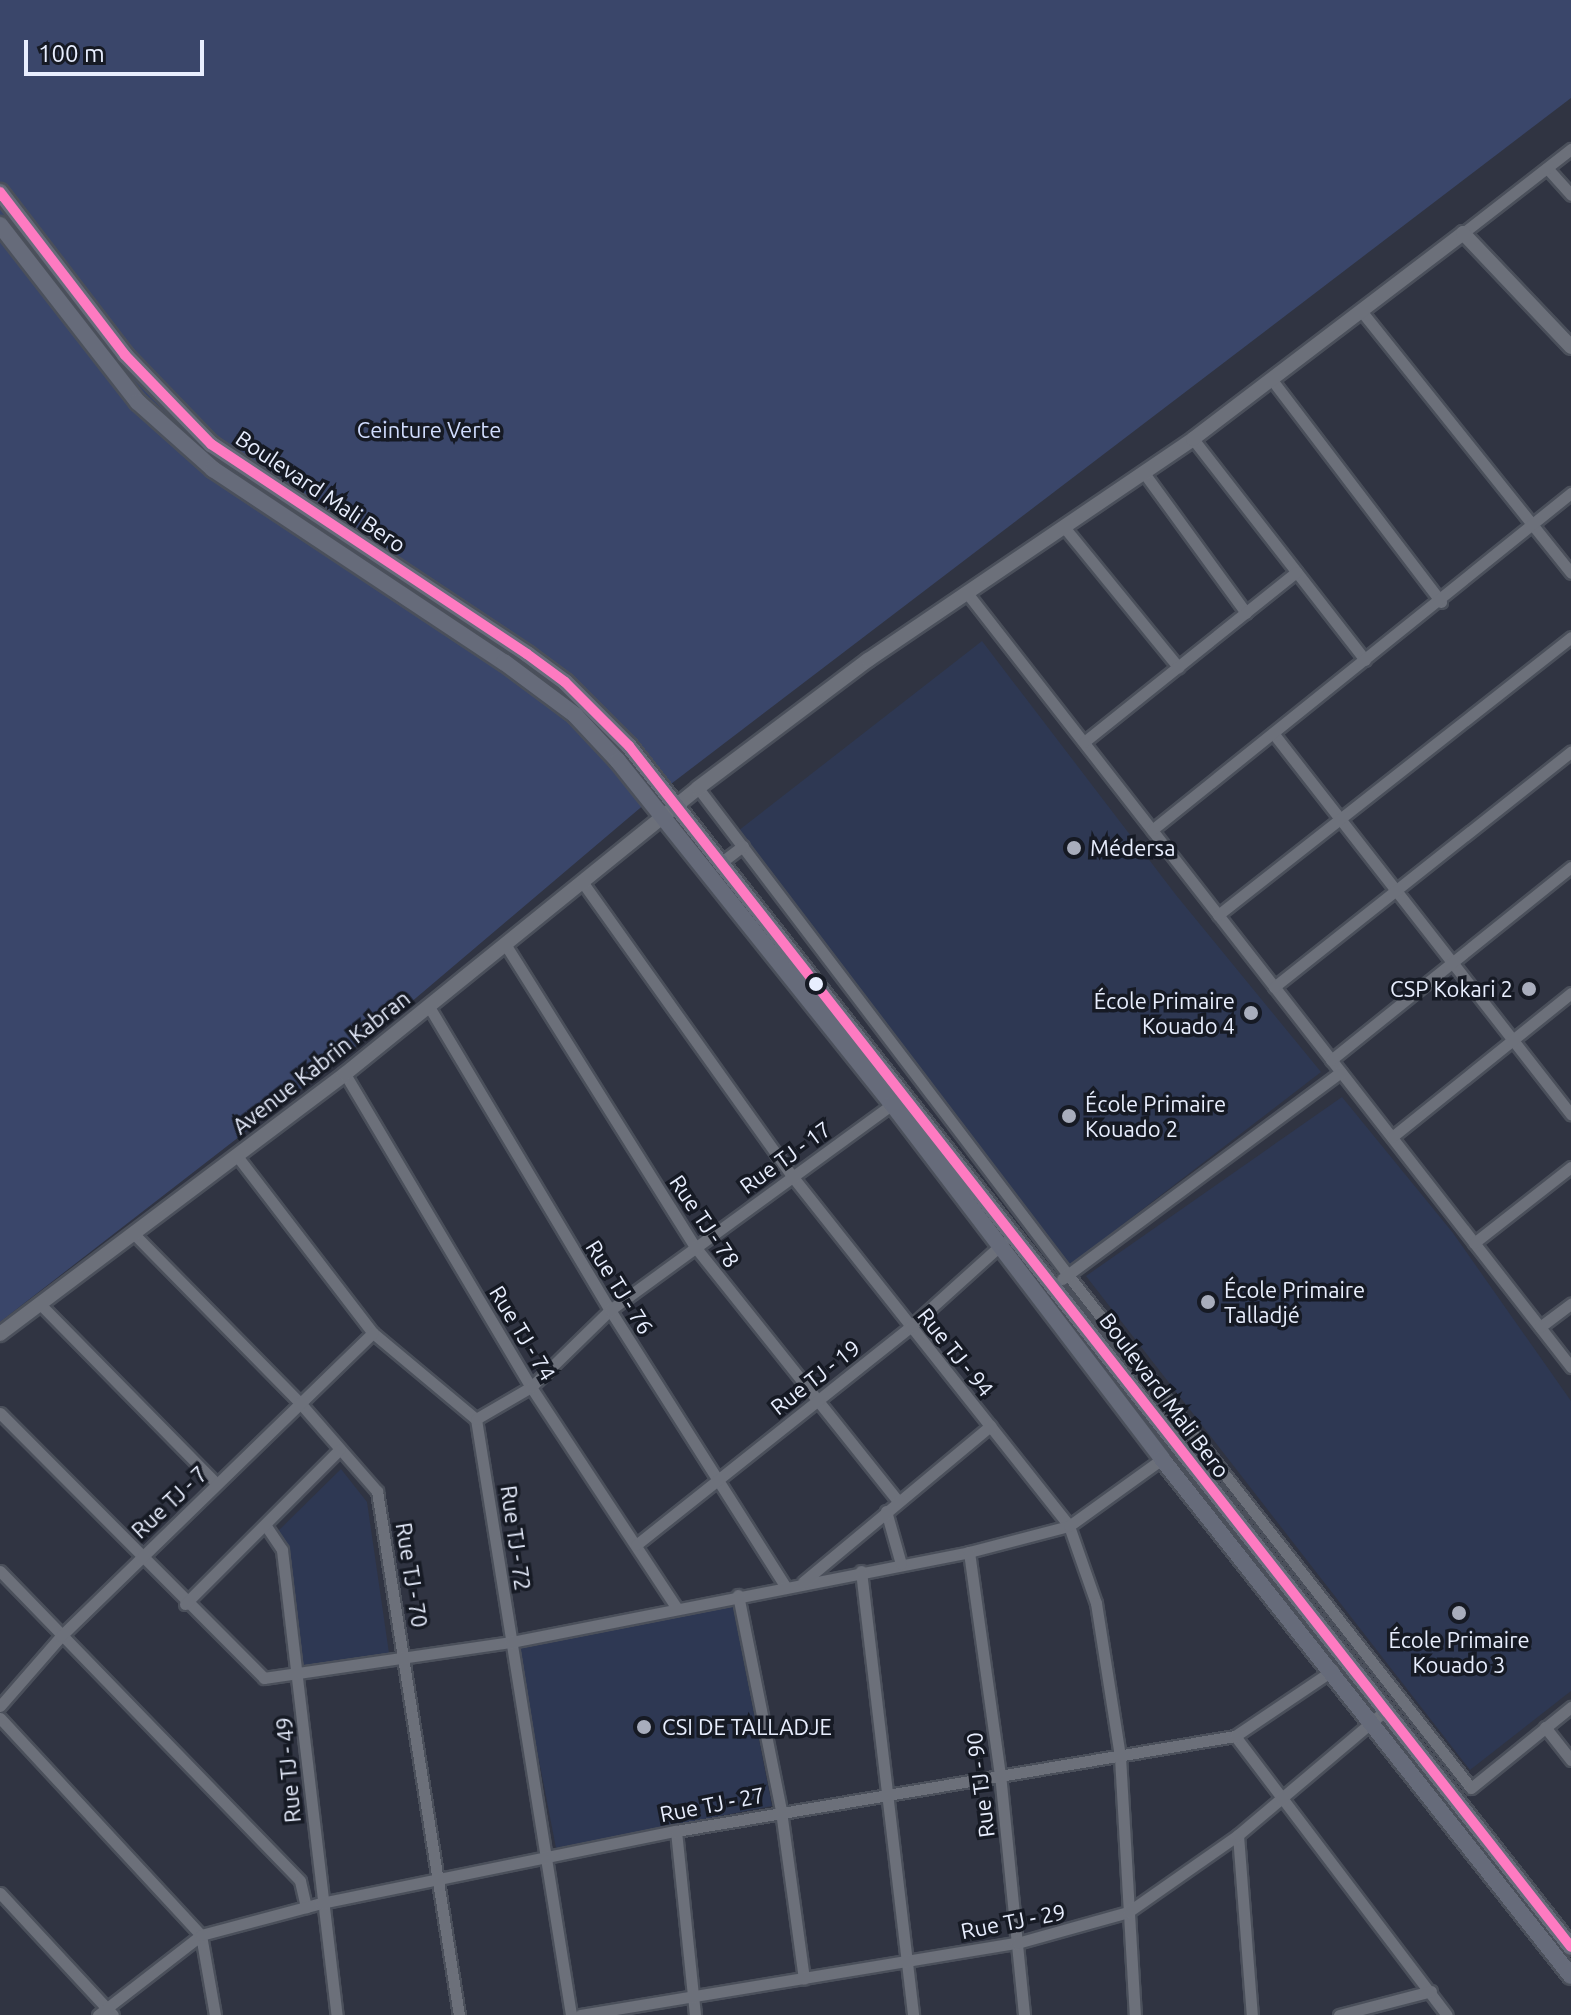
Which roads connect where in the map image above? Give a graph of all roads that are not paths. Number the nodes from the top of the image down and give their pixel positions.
1 (1571, 149) edge
2 (1547, 168) junction
3 (0, 192) edge
4 (1571, 195) edge
5 (0, 225) edge
6 (1463, 233) junction
7 (1362, 312) junction
8 (1571, 347) edge
9 (1272, 380) junction
10 (1193, 439) junction
11 (1144, 473) junction
12 (1571, 493) edge
13 (1064, 527) junction
14 (1534, 527) junction
15 (1296, 572) junction
16 (1571, 573) edge
17 (967, 593) junction
18 (1441, 602) junction
19 (1246, 613) junction
20 (1571, 637) edge
21 (1365, 660) junction
22 (1178, 667) junction
23 (1273, 733) junction
24 (1084, 742) junction
25 (1570, 755) edge
26 (698, 788) junction
27 (677, 804) junction
28 (663, 816) junction
29 (1341, 820) junction
30 (1152, 830) junction
31 (743, 846) junction
32 (723, 861) junction
33 (1571, 867) edge
34 (583, 883) junction
35 (1395, 889) junction
36 (1218, 915) junction
37 (505, 944) junction
38 (1452, 963) junction
39 (1274, 987) junction
40 (1571, 993) edge
41 (428, 1005) junction
42 (1513, 1040) junction
43 (1331, 1060) junction
44 (1341, 1072) junction
45 (345, 1074) junction
46 (892, 1104) junction
47 (1571, 1115) edge
48 (1392, 1137) junction
49 (237, 1156) junction
50 (1571, 1167) edge
51 (792, 1176) junction
52 (1014, 1233) junction
53 (134, 1234) junction
54 (1474, 1243) junction
55 (1001, 1245) junction
56 (696, 1248) junction
57 (1061, 1280) junction
58 (40, 1304) junction
59 (1571, 1304) edge
60 (610, 1310) junction
61 (910, 1327) junction
62 (1540, 1327) junction
63 (373, 1333) junction
64 (0, 1334) edge
65 (1571, 1367) edge
66 (531, 1387) junction
67 (817, 1402) junction
68 (301, 1404) junction
69 (0, 1413) edge
70 (476, 1419) junction
71 (990, 1426) junction
72 (340, 1449) junction
73 (1162, 1459) junction
74 (716, 1480) junction
75 (217, 1484) junction
76 (898, 1501) junction
77 (886, 1511) junction
78 (266, 1526) junction
79 (1069, 1526) junction
80 (636, 1545) junction
81 (969, 1552) junction
82 (140, 1557) junction
83 (901, 1564) junction
84 (0, 1571) edge
85 (861, 1571) junction
86 (802, 1583) junction
87 (785, 1586) junction
88 (738, 1595) junction
89 (185, 1604) junction
90 (676, 1607) junction
91 (61, 1636) junction
92 (511, 1642) junction
93 (405, 1661) junction
94 (1333, 1670) junction
95 (300, 1676) junction
96 (1385, 1677) junction
97 (1369, 1689) junction
98 (0, 1706) edge
99 (1571, 1707) edge
100 (1386, 1710) junction
101 (0, 1718) edge
102 (1372, 1722) junction
103 (1545, 1727) junction
104 (1235, 1736) junction
105 (1120, 1757) junction
106 (1571, 1760) edge
107 (1000, 1774) junction
108 (891, 1791) junction
109 (1281, 1799) junction
110 (781, 1811) junction
111 (676, 1831) junction
112 (1238, 1835) junction
113 (548, 1860) junction
114 (440, 1883) junction
115 (0, 1893) edge
116 (321, 1903) junction
117 (306, 1907) junction
118 (1128, 1912) junction
119 (201, 1935) junction
120 (1017, 1943) junction
121 (1571, 1947) edge
122 (909, 1961) junction
123 (1571, 1976) edge
124 (804, 1978) junction
125 (1431, 1991) junction
126 (692, 1995) junction
127 (106, 2012) edge
128 (1377, 2012) edge
129 (215, 2015) edge
130 (337, 2015) edge
131 (459, 2015) edge
132 (571, 2015) edge
133 (580, 2015) edge
134 (695, 2015) edge
135 (913, 2015) edge
136 (1024, 2015) edge
137 (1135, 2015) edge
138 (1252, 2015) edge
139 (1339, 2015) edge
140 (1447, 2015) edge

1 - 2 street
2 - 4 street
2 - 6 street
3 - 27 main road, Boulevard Mali Bero
5 - 28 main road, Boulevard Mali Bero
6 - 7 street, Avenue Kabrin Kabran
6 - 8 street
7 - 9 street, Avenue Kabrin Kabran
7 - 14 street
9 - 10 street, Avenue Kabrin Kabran
9 - 18 street
10 - 11 street, Avenue Kabrin Kabran
10 - 15 street
11 - 13 street, Avenue Kabrin Kabran
11 - 19 street
12 - 14 street
13 - 17 street, Avenue Kabrin Kabran
13 - 22 street
14 - 16 street
14 - 18 street
15 - 19 street
15 - 21 street
17 - 24 street
17 - 26 street, Avenue Kabrin Kabran
18 - 21 street
19 - 22 street
20 - 29 street
21 - 23 street
22 - 24 street
23 - 29 street
23 - 30 street
24 - 30 street
25 - 35 street
26 - 27 street, Avenue Kabrin Kabran
26 - 31 street
27 - 28 street, Avenue Kabrin Kabran
27 - 32 main road, Boulevard Mali Bero
28 - 34 street, Avenue Kabrin Kabran
28 - 46 main road, Boulevard Mali Bero
29 - 35 street
29 - 36 street
30 - 36 street
31 - 32 street
31 - 57 street
32 - 52 main road, Boulevard Mali Bero
33 - 38 street
34 - 37 street, Avenue Kabrin Kabran
34 - 51 street, Rue TJ - 94
35 - 38 street
35 - 39 street
36 - 39 street
37 - 41 street, Avenue Kabrin Kabran
37 - 56 street, Rue TJ - 78
38 - 42 street
38 - 43 street
39 - 43 street
40 - 42 street
41 - 45 street, Avenue Kabrin Kabran
41 - 60 street, Rue TJ - 76
42 - 47 street
42 - 48 street
43 - 44 street
44 - 48 street
44 - 57 street
45 - 49 street, Avenue Kabrin Kabran
45 - 66 street, Rue TJ - 74
46 - 51 street, Rue TJ - 17
46 - 55 main road, Boulevard Mali Bero
48 - 54 street
49 - 53 street, Avenue Kabrin Kabran
49 - 63 street
50 - 54 street
51 - 56 street, Rue TJ - 17
51 - 61 street, Rue TJ - 94
52 - 55 street, Rue TJ - 19
52 - 57 main road, Boulevard Mali Bero
53 - 58 street, Avenue Kabrin Kabran
53 - 68 street, Rue TJ - 70
54 - 62 street
55 - 61 street, Rue TJ - 19
55 - 73 main road, Boulevard Mali Bero
56 - 60 street, Rue TJ - 17
56 - 67 street, Rue TJ - 78
57 - 96 street
57 - 97 main road, Boulevard Mali Bero
58 - 64 street, Avenue Kabrin Kabran
58 - 75 street
59 - 62 street
60 - 66 street, Rue TJ - 17
60 - 74 street, Rue TJ - 76
61 - 67 street, Rue TJ - 19
61 - 71 street, Rue TJ - 94
62 - 65 street
63 - 68 street, Rue TJ - 7
63 - 70 street
66 - 70 street, Rue TJ - 17
66 - 80 street, Rue TJ - 74
67 - 74 street, Rue TJ - 19
67 - 76 street, Rue TJ - 78
68 - 72 street, Rue TJ - 70
68 - 75 street, Rue TJ - 7
69 - 82 street
70 - 92 street, Rue TJ - 72
71 - 76 street
71 - 79 street, Rue TJ - 94
72 - 78 street
72 - 93 street, Rue TJ - 70
73 - 79 street
73 - 94 main road, Boulevard Mali Bero
74 - 80 street, Rue TJ - 19
74 - 87 street, Rue TJ - 76
75 - 82 street, Rue TJ - 7
76 - 77 street
77 - 83 street
77 - 86 street
78 - 89 street
78 - 95 street, Rue TJ - 49
79 - 81 street
79 - 105 street, Rue TJ - 94
80 - 90 street, Rue TJ - 74
81 - 83 street
81 - 107 street, Rue TJ - 90
82 - 89 street
82 - 91 street, Rue TJ - 7
83 - 85 street
84 - 91 street
85 - 86 street
85 - 108 street
86 - 87 street
87 - 88 street
88 - 90 street
88 - 110 street
89 - 95 street
90 - 92 street
91 - 98 street, Rue TJ - 7
91 - 117 street
92 - 93 street
92 - 113 street, Rue TJ - 72
93 - 95 street
93 - 114 street, Rue TJ - 70
94 - 102 main road, Boulevard Mali Bero
94 - 104 street, Rue TJ - 27
95 - 116 street, Rue TJ - 49
96 - 97 street
96 - 103 street
97 - 100 main road, Boulevard Mali Bero
99 - 103 street
100 - 102 street, Rue TJ - 29
100 - 121 main road, Boulevard Mali Bero
101 - 119 street
102 - 109 street, Rue TJ - 29
102 - 123 main road, Boulevard Mali Bero
103 - 106 street
104 - 105 street, Rue TJ - 27
104 - 109 street
105 - 107 street, Rue TJ - 27
105 - 118 street, Rue TJ - 94
107 - 108 street, Rue TJ - 27
107 - 120 street, Rue TJ - 90
108 - 110 street, Rue TJ - 27
108 - 122 street
109 - 112 street, Rue TJ - 29
109 - 125 street
110 - 111 street, Rue TJ - 27
110 - 124 street
111 - 113 street, Rue TJ - 27
111 - 126 street
112 - 118 street, Rue TJ - 29
112 - 138 street
113 - 114 street, Rue TJ - 27
113 - 132 street, Rue TJ - 72
114 - 116 street, Rue TJ - 27
114 - 131 street, Rue TJ - 70
115 - 127 street
116 - 117 street, Rue TJ - 27
116 - 130 street, Rue TJ - 49
117 - 119 street, Rue TJ - 27
118 - 120 street, Rue TJ - 29
118 - 137 street, Rue TJ - 94
119 - 127 street
119 - 129 street
120 - 122 street, Rue TJ - 29
120 - 136 street, Rue TJ - 90
122 - 124 street, Rue TJ - 29
122 - 135 street
124 - 126 street, Rue TJ - 29
125 - 128 street
125 - 140 street
126 - 133 street, Rue TJ - 29
126 - 134 street
128 - 139 street

